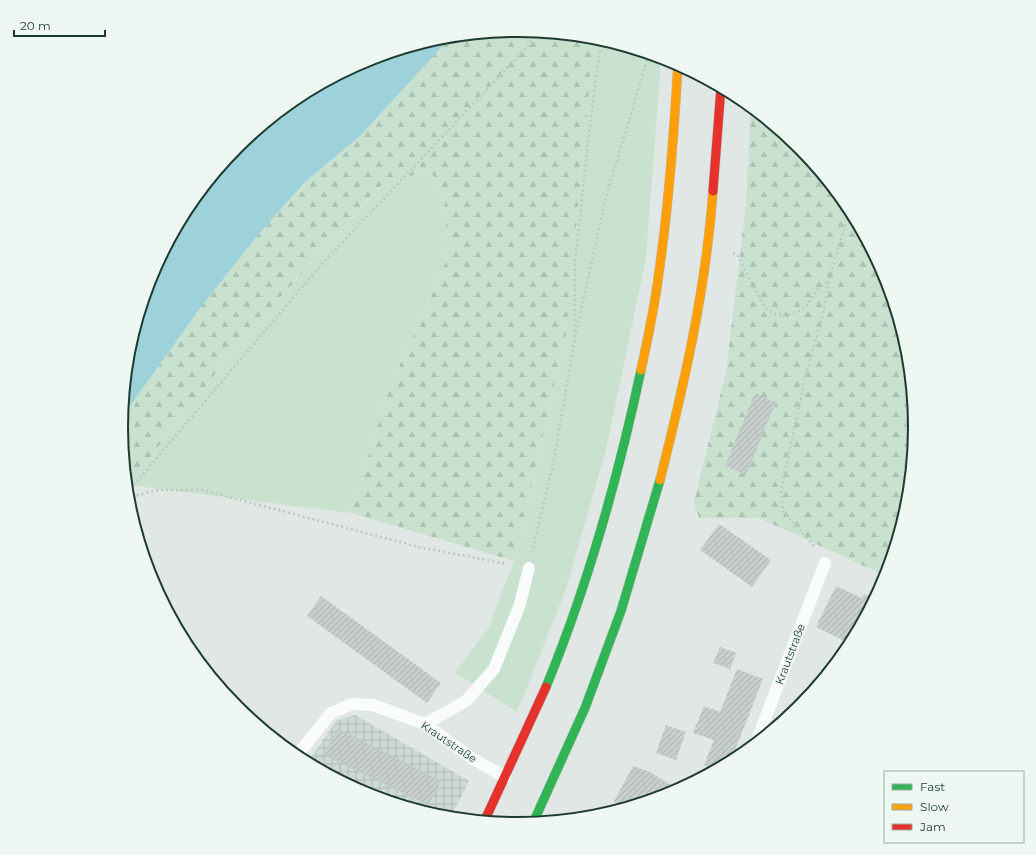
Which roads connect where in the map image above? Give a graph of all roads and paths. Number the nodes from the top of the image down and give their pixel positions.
1 (533, 38) edge
2 (600, 46) edge
3 (647, 59) edge
4 (677, 71) edge
5 (720, 94) edge
6 (847, 218) edge
7 (738, 256) dead end
8 (829, 281) junction
9 (575, 337) junction
10 (132, 487) edge
11 (134, 496) edge
12 (824, 563) joint
13 (528, 568) junction
14 (425, 724) junction
15 (759, 734) edge
16 (300, 752) edge
17 (505, 777) junction
18 (487, 817) edge
19 (536, 817) edge

1 - 10 path
2 - 9 path
3 - 9 path
4 - 17 main road
5 - 19 main road
6 - 8 path
7 - 8 path
8 - 12 path
9 - 13 path
11 - 13 path
12 - 15 lane, Krautstraße
13 - 14 lane
14 - 16 lane, Krautstraße
14 - 17 lane, Krautstraße
17 - 18 main road

